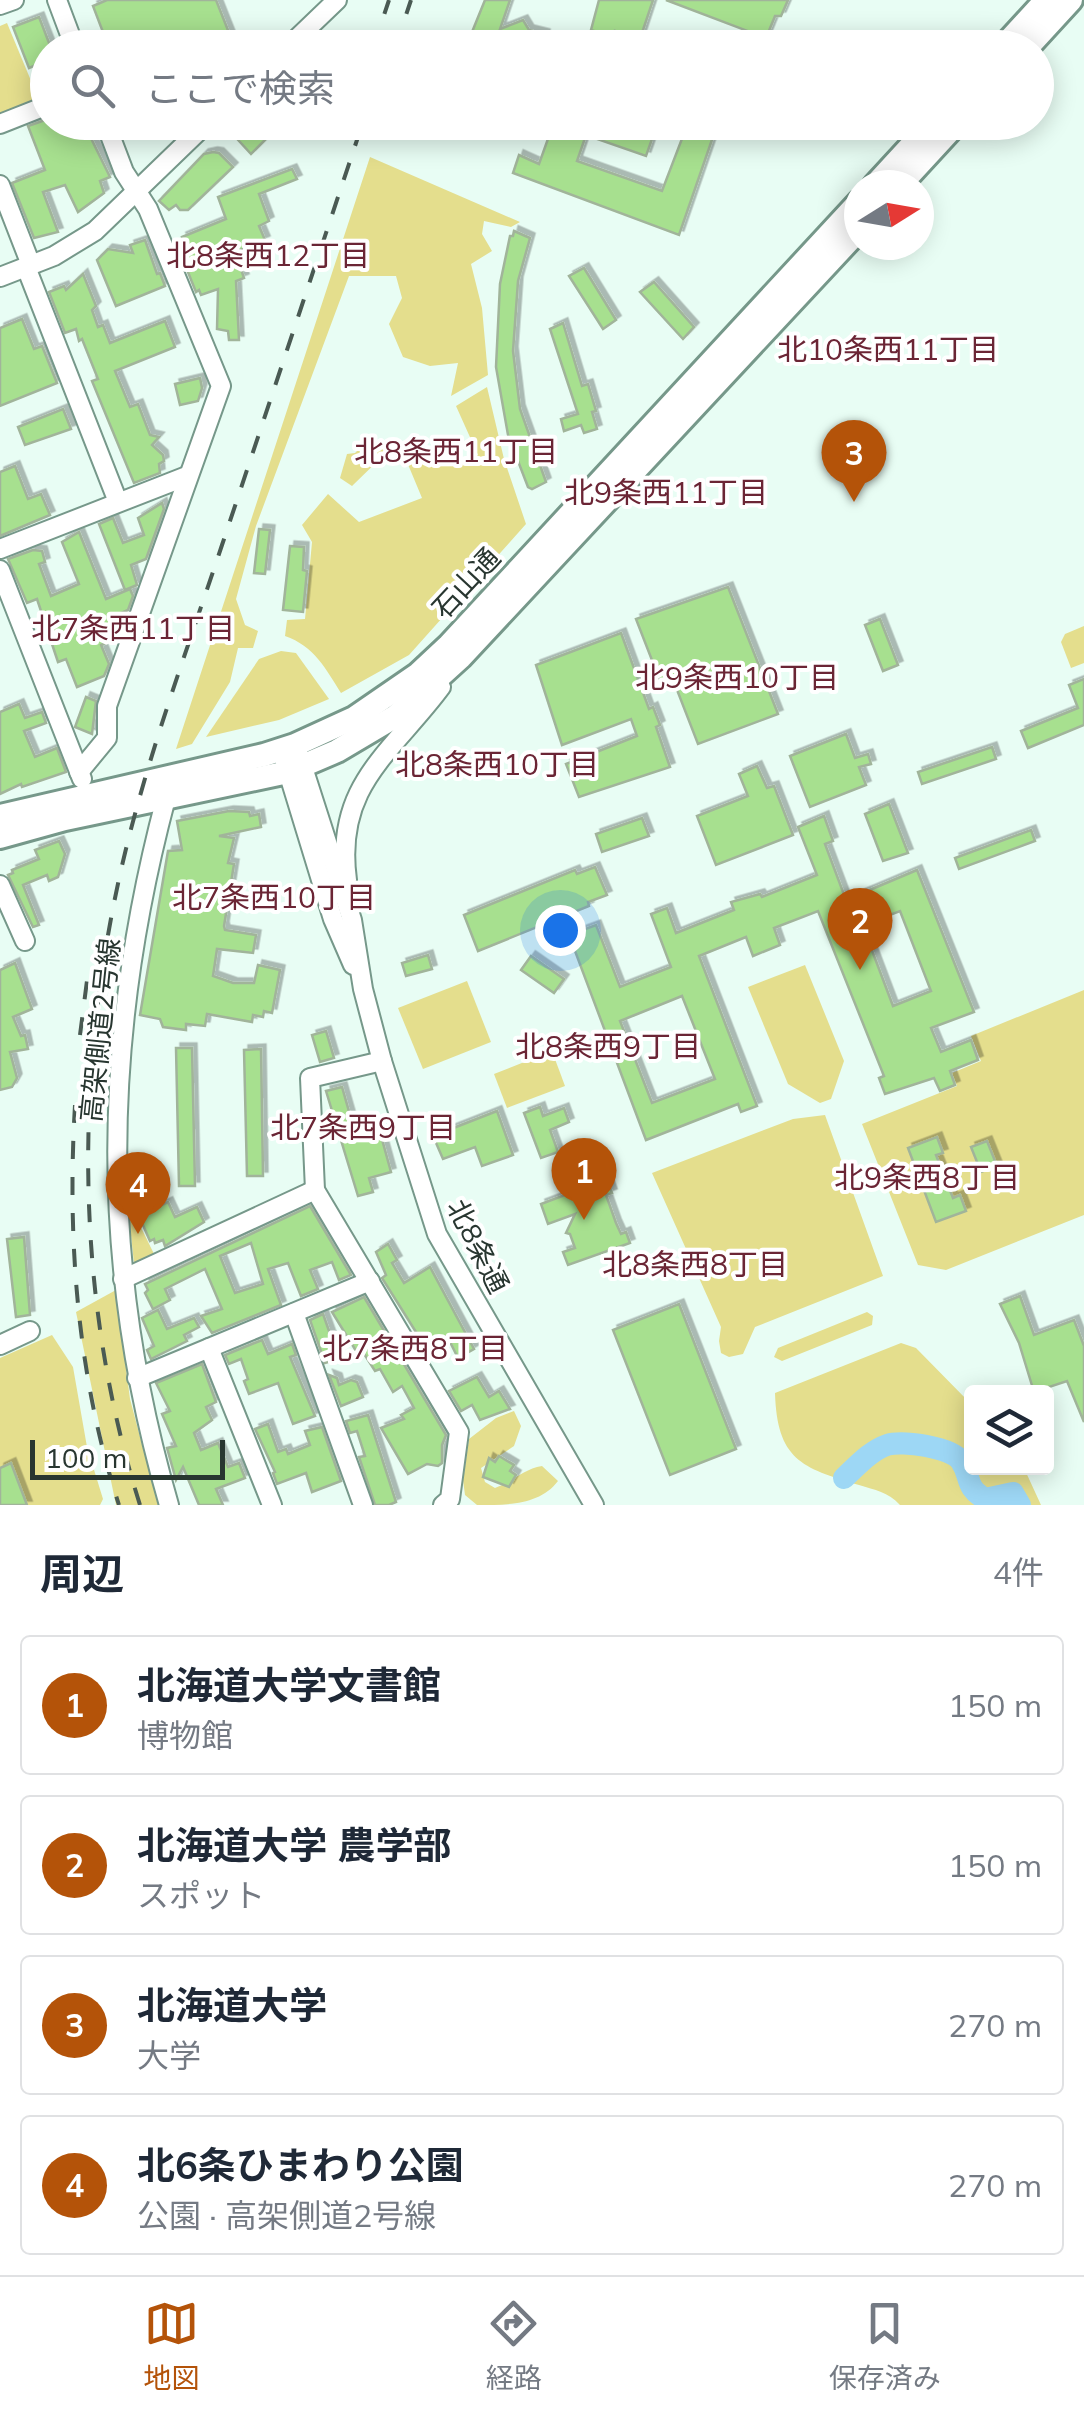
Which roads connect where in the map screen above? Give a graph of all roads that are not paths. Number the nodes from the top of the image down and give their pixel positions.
1 (14, 0) edge
2 (56, 0) edge
3 (337, 0) edge
4 (1046, 0) edge
5 (1071, 0) edge
6 (0, 5) edge
7 (68, 30) edge
8 (306, 30) edge
9 (1018, 30) edge
10 (1044, 30) edge
11 (30, 112) edge
12 (0, 124) edge
13 (113, 140) edge
14 (189, 140) edge
15 (916, 140) edge
16 (941, 140) edge
17 (889, 170) edge
18 (914, 170) edge
19 (0, 185) edge
20 (136, 192) junction
21 (844, 218) edge
22 (844, 246) edge
23 (29, 266) junction
24 (0, 277) edge
25 (187, 476) junction
26 (118, 502) junction
27 (0, 549) edge
28 (0, 570) edge
29 (461, 657) junction
30 (292, 758) junction
31 (83, 783) junction
32 (166, 798) junction
33 (0, 816) edge
34 (0, 837) edge
35 (0, 885) edge
36 (352, 920) junction
37 (24, 942) dead end
38 (363, 989) junction
39 (382, 1061) junction
40 (315, 1190) junction
41 (123, 1279) junction
42 (370, 1281) junction
43 (294, 1313) junction
44 (30, 1331) dead end
45 (0, 1345) edge
46 (209, 1348) junction
47 (137, 1378) junction
48 (450, 1503) edge
49 (170, 1505) edge
50 (272, 1505) edge
51 (363, 1505) edge
52 (594, 1505) edge

1 - 6 street
2 - 7 street
3 - 8 street
4 - 9 main road
5 - 10 main road
11 - 12 street
13 - 20 street
14 - 20 street
15 - 17 main road
16 - 18 main road
19 - 23 street
20 - 23 street
20 - 25 street
21 - 30 main road, 石山通
22 - 29 main road, 石山通
23 - 24 street
23 - 26 street
25 - 26 street
25 - 31 street
26 - 27 street
28 - 31 street
29 - 30 main road, 石山通
29 - 36 street
30 - 31 main road, 石山通
30 - 32 main road, 石山通
30 - 36 street, 北8条通
30 - 38 street, 北8条通
31 - 33 main road, 石山通
32 - 34 main road, 石山通
32 - 41 street, 高架側道2号線
35 - 37 street
36 - 38 street, 北8条通
38 - 39 street, 北8条通
39 - 40 street
39 - 52 street, 北8条通
40 - 41 street
40 - 42 street
41 - 47 street, 高架側道2号線
42 - 43 street
42 - 48 street
43 - 46 street
43 - 51 street
44 - 45 street
46 - 47 street
46 - 50 street
47 - 49 street, 高架側道2号線

